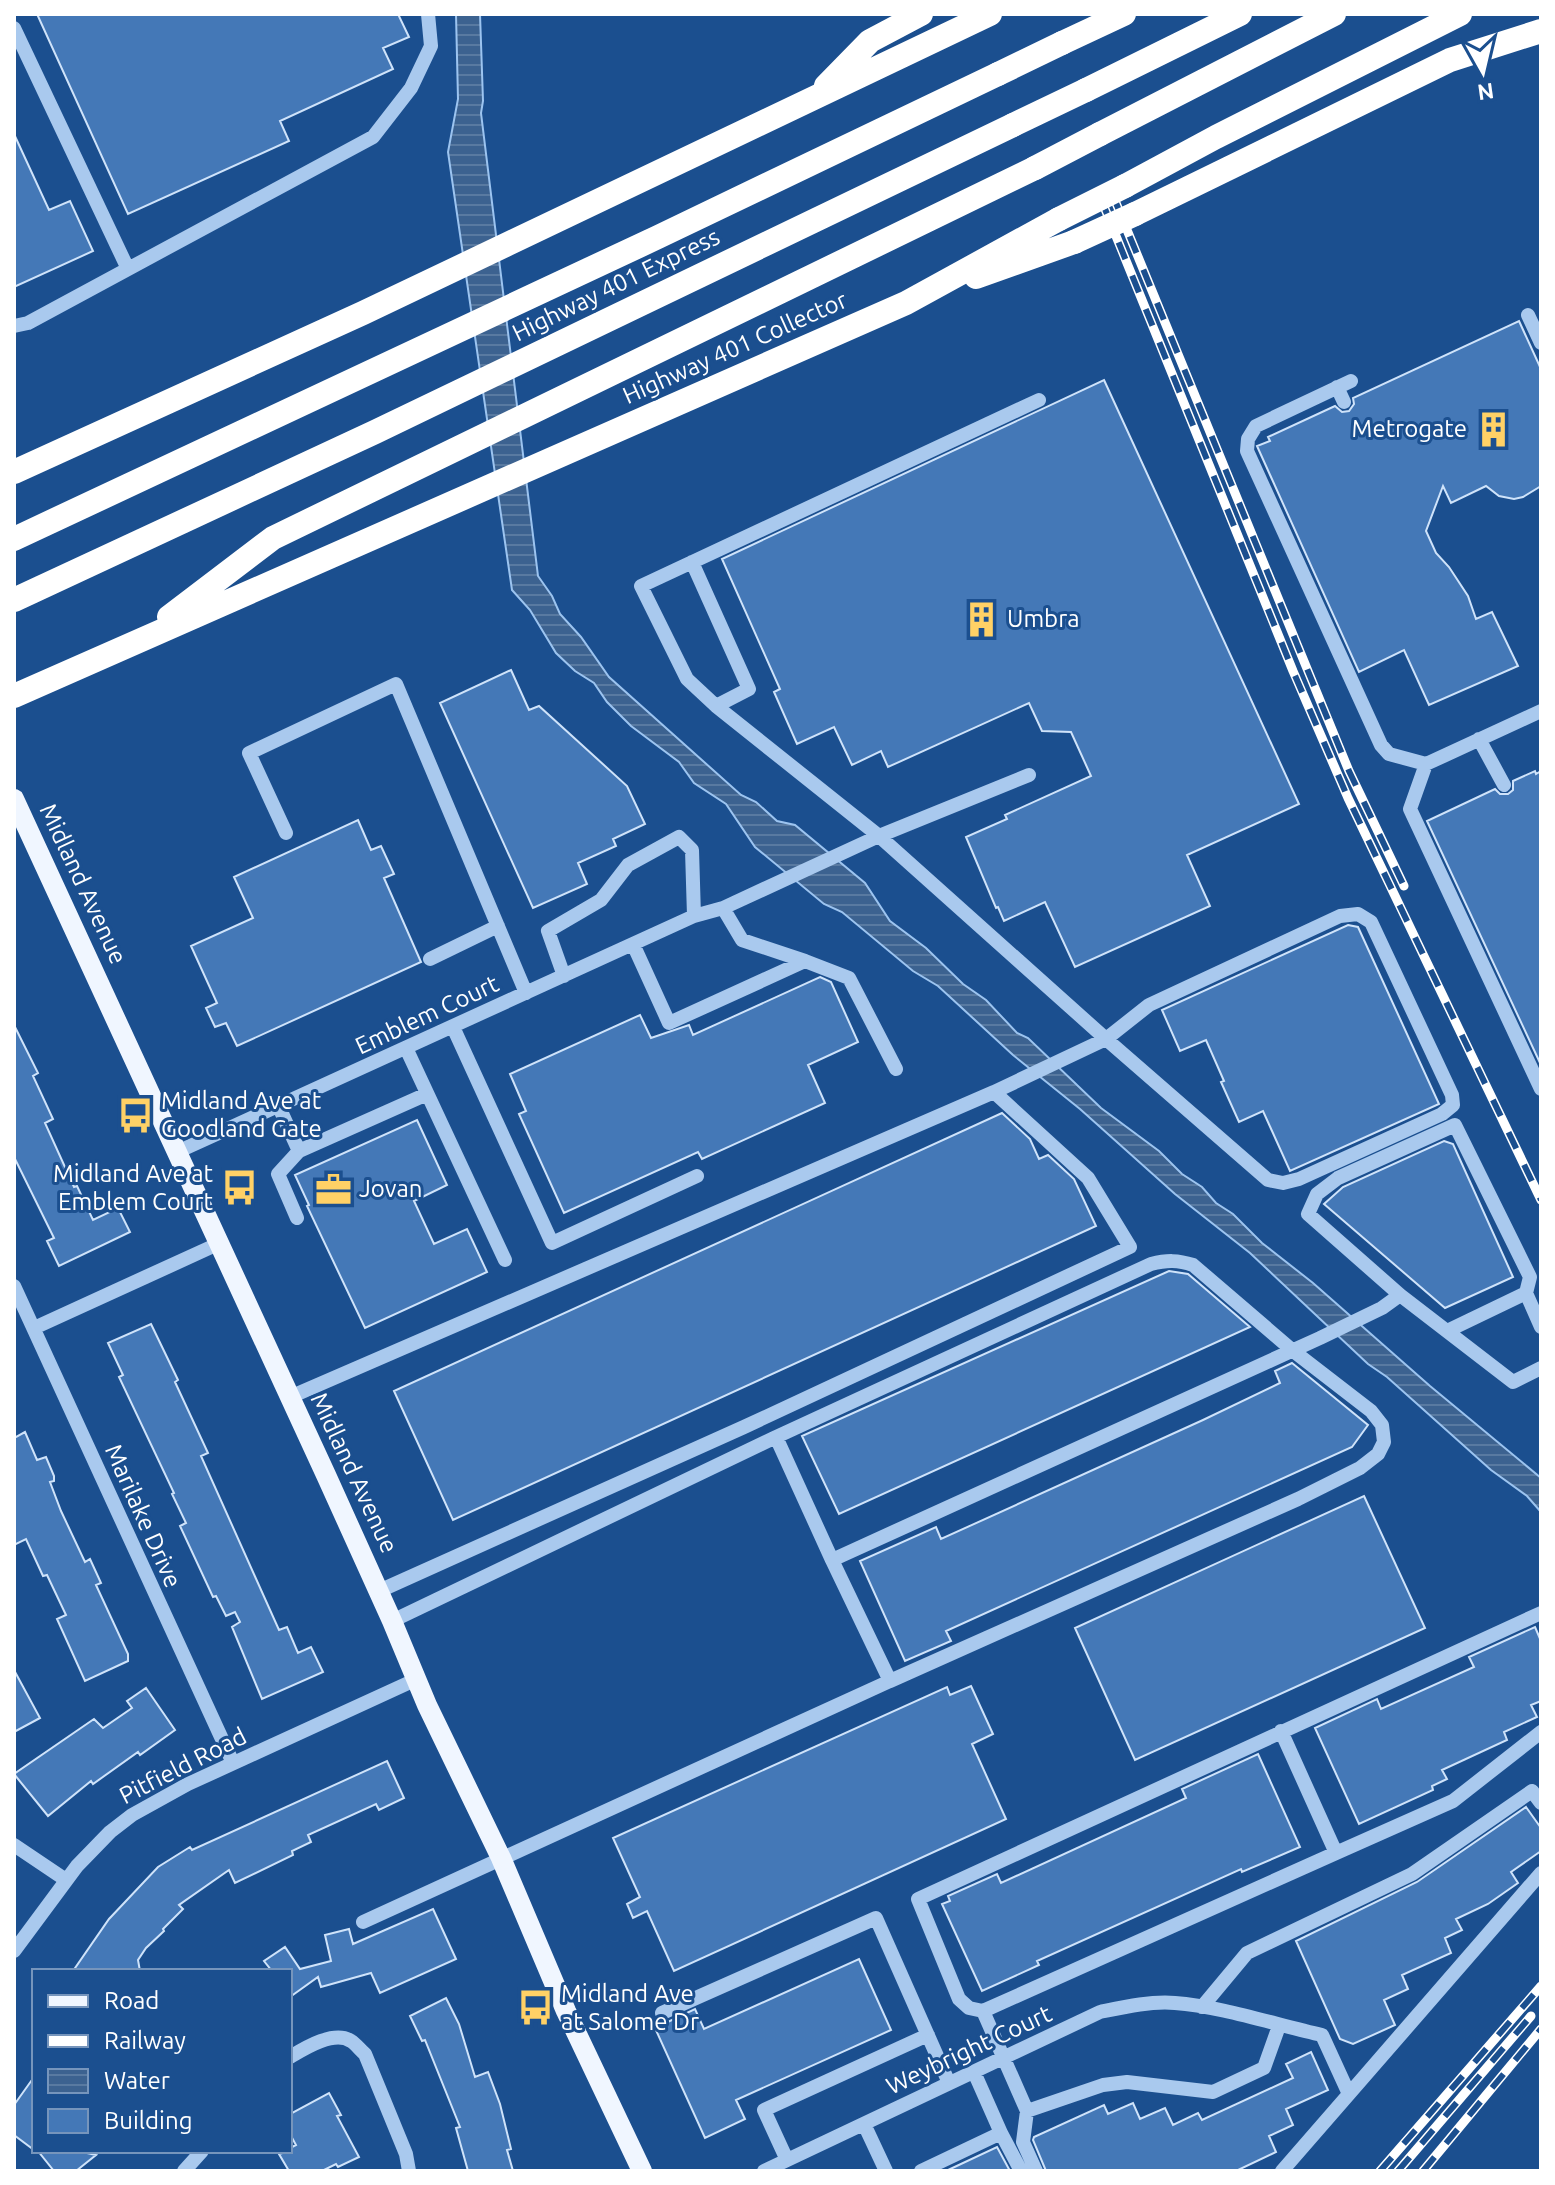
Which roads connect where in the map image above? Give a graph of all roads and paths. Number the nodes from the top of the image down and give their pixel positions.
1 (428, 14) edge
2 (921, 14) edge
3 (1124, 14) edge
4 (1240, 14) edge
5 (1334, 14) edge
6 (1460, 14) edge
7 (982, 18) edge
8 (14, 28) edge
9 (1541, 31) edge
10 (814, 98) junction
11 (128, 269) junction
12 (906, 303) junction
13 (1528, 315) dead end
14 (14, 326) edge
15 (1541, 343) edge
16 (1039, 400) dead end
17 (1344, 402) dead end
18 (14, 472) edge
19 (14, 539) edge
20 (692, 562) junction
21 (14, 600) edge
22 (139, 641) junction
23 (21, 692) edge
24 (716, 706) junction
25 (1541, 711) edge
26 (1479, 739) junction
27 (1426, 764) junction
28 (1029, 775) dead end
29 (1504, 785) dead end
30 (14, 799) edge
31 (286, 833) dead end
32 (879, 836) junction
33 (723, 908) junction
34 (694, 916) junction
35 (498, 926) junction
36 (633, 944) junction
37 (430, 959) dead end
38 (805, 961) junction
39 (564, 976) junction
40 (526, 993) junction
41 (453, 1027) junction
42 (1106, 1039) junction
43 (406, 1048) junction
44 (896, 1069) dead end
45 (1541, 1089) edge
46 (994, 1092) junction
47 (427, 1094) junction
48 (279, 1107) junction
49 (299, 1151) junction
50 (177, 1152) junction
51 (697, 1176) dead end
52 (297, 1218) dead end
53 (220, 1243) junction
54 (505, 1260) dead end
55 (14, 1286) edge
56 (1526, 1293) junction
57 (1400, 1295) junction
58 (1541, 1327) edge
59 (34, 1328) junction
60 (1447, 1331) junction
61 (1292, 1350) junction
62 (1541, 1368) edge
63 (290, 1397) junction
64 (776, 1437) junction
65 (832, 1560) junction
66 (379, 1591) junction
67 (1541, 1613) edge
68 (392, 1621) junction
69 (417, 1679) junction
70 (890, 1681) junction
71 (1281, 1731) junction
72 (1541, 1732) edge
73 (233, 1763) junction
74 (1541, 1803) edge
75 (14, 1845) edge
76 (1336, 1853) junction
77 (501, 1858) junction
78 (1541, 1873) edge
79 (66, 1880) junction
80 (363, 1922) dead end
81 (14, 1951) edge
82 (1202, 2007) junction
83 (983, 2011) junction
84 (662, 2013) dead end
85 (1279, 2026) junction
86 (928, 2035) junction
87 (292, 2056) edge
88 (1004, 2057) junction
89 (974, 2072) junction
90 (949, 2083) junction
91 (1349, 2094) junction
92 (1027, 2111) junction
93 (864, 2124) junction
94 (1001, 2133) junction
95 (200, 2153) edge
96 (787, 2160) junction
97 (184, 2171) edge
98 (409, 2171) edge
99 (642, 2171) edge
100 (764, 2171) edge
101 (886, 2171) edge
102 (921, 2171) edge
103 (1021, 2171) edge
104 (1036, 2171) edge
105 (1282, 2171) edge

1 - 11 street
2 - 10 highway
3 - 19 highway, Highway 401 Express, bridge
4 - 21 highway, Highway 401 Express, bridge
5 - 22 highway, bridge
6 - 12 highway, Highway 401 Collector, bridge
7 - 10 highway
8 - 11 street
9 - 12 highway, bridge
10 - 18 highway
11 - 14 street
12 - 22 highway, Highway 401 Collector
13 - 15 street
16 - 20 street
17 - 27 street
20 - 24 street
20 - 24 street
22 - 23 highway, Highway 401 Collector
24 - 32 street
25 - 26 street
26 - 27 street
26 - 29 street
27 - 45 street
28 - 32 street, Emblem Court
30 - 50 main road, Midland Avenue
31 - 35 street
32 - 33 street, Emblem Court
32 - 42 street
33 - 34 street, Emblem Court
33 - 38 street
34 - 36 street, Emblem Court
34 - 39 street
35 - 37 street
35 - 40 street
36 - 38 street
36 - 39 street, Emblem Court
38 - 44 street
39 - 40 street, Emblem Court
40 - 41 street, Emblem Court
41 - 43 street, Emblem Court
41 - 51 street
42 - 42 street
42 - 46 street
43 - 47 street
43 - 48 street, Emblem Court
46 - 63 street
46 - 66 street
47 - 49 street
47 - 54 street
48 - 49 street
48 - 50 street, Emblem Court
49 - 52 street
50 - 53 main road, Midland Avenue
53 - 59 street
53 - 63 main road, Midland Avenue
55 - 59 street, Marilake Drive
56 - 57 street
56 - 58 street
56 - 60 street
57 - 60 street
57 - 61 street
59 - 73 street, Marilake Drive
60 - 62 street
61 - 64 street
61 - 65 street
61 - 70 street
63 - 66 main road, Midland Avenue
64 - 65 street
64 - 68 street
65 - 70 street
66 - 68 main road, Midland Avenue
67 - 71 street
68 - 69 main road, Midland Avenue
69 - 73 street, Pitfield Road
69 - 77 main road, Midland Avenue
70 - 77 street
71 - 76 street
71 - 83 street
72 - 76 street
73 - 79 street, Pitfield Road
74 - 82 street
75 - 79 street
76 - 83 street
77 - 80 street
77 - 99 main road, Midland Avenue
78 - 91 street
79 - 81 street, Pitfield Road
82 - 85 street, Weybright Court
82 - 88 street, Weybright Court
83 - 88 street
84 - 86 street
85 - 91 street, Weybright Court
85 - 92 street
86 - 90 street
86 - 96 street
87 - 98 street
88 - 89 street, Weybright Court
88 - 92 street
89 - 90 street, Weybright Court
89 - 94 street
90 - 93 street, Weybright Court
91 - 105 street
92 - 104 street
93 - 96 street, Weybright Court
93 - 101 street
94 - 102 street
94 - 103 street
95 - 97 street
96 - 100 street, Weybright Court

